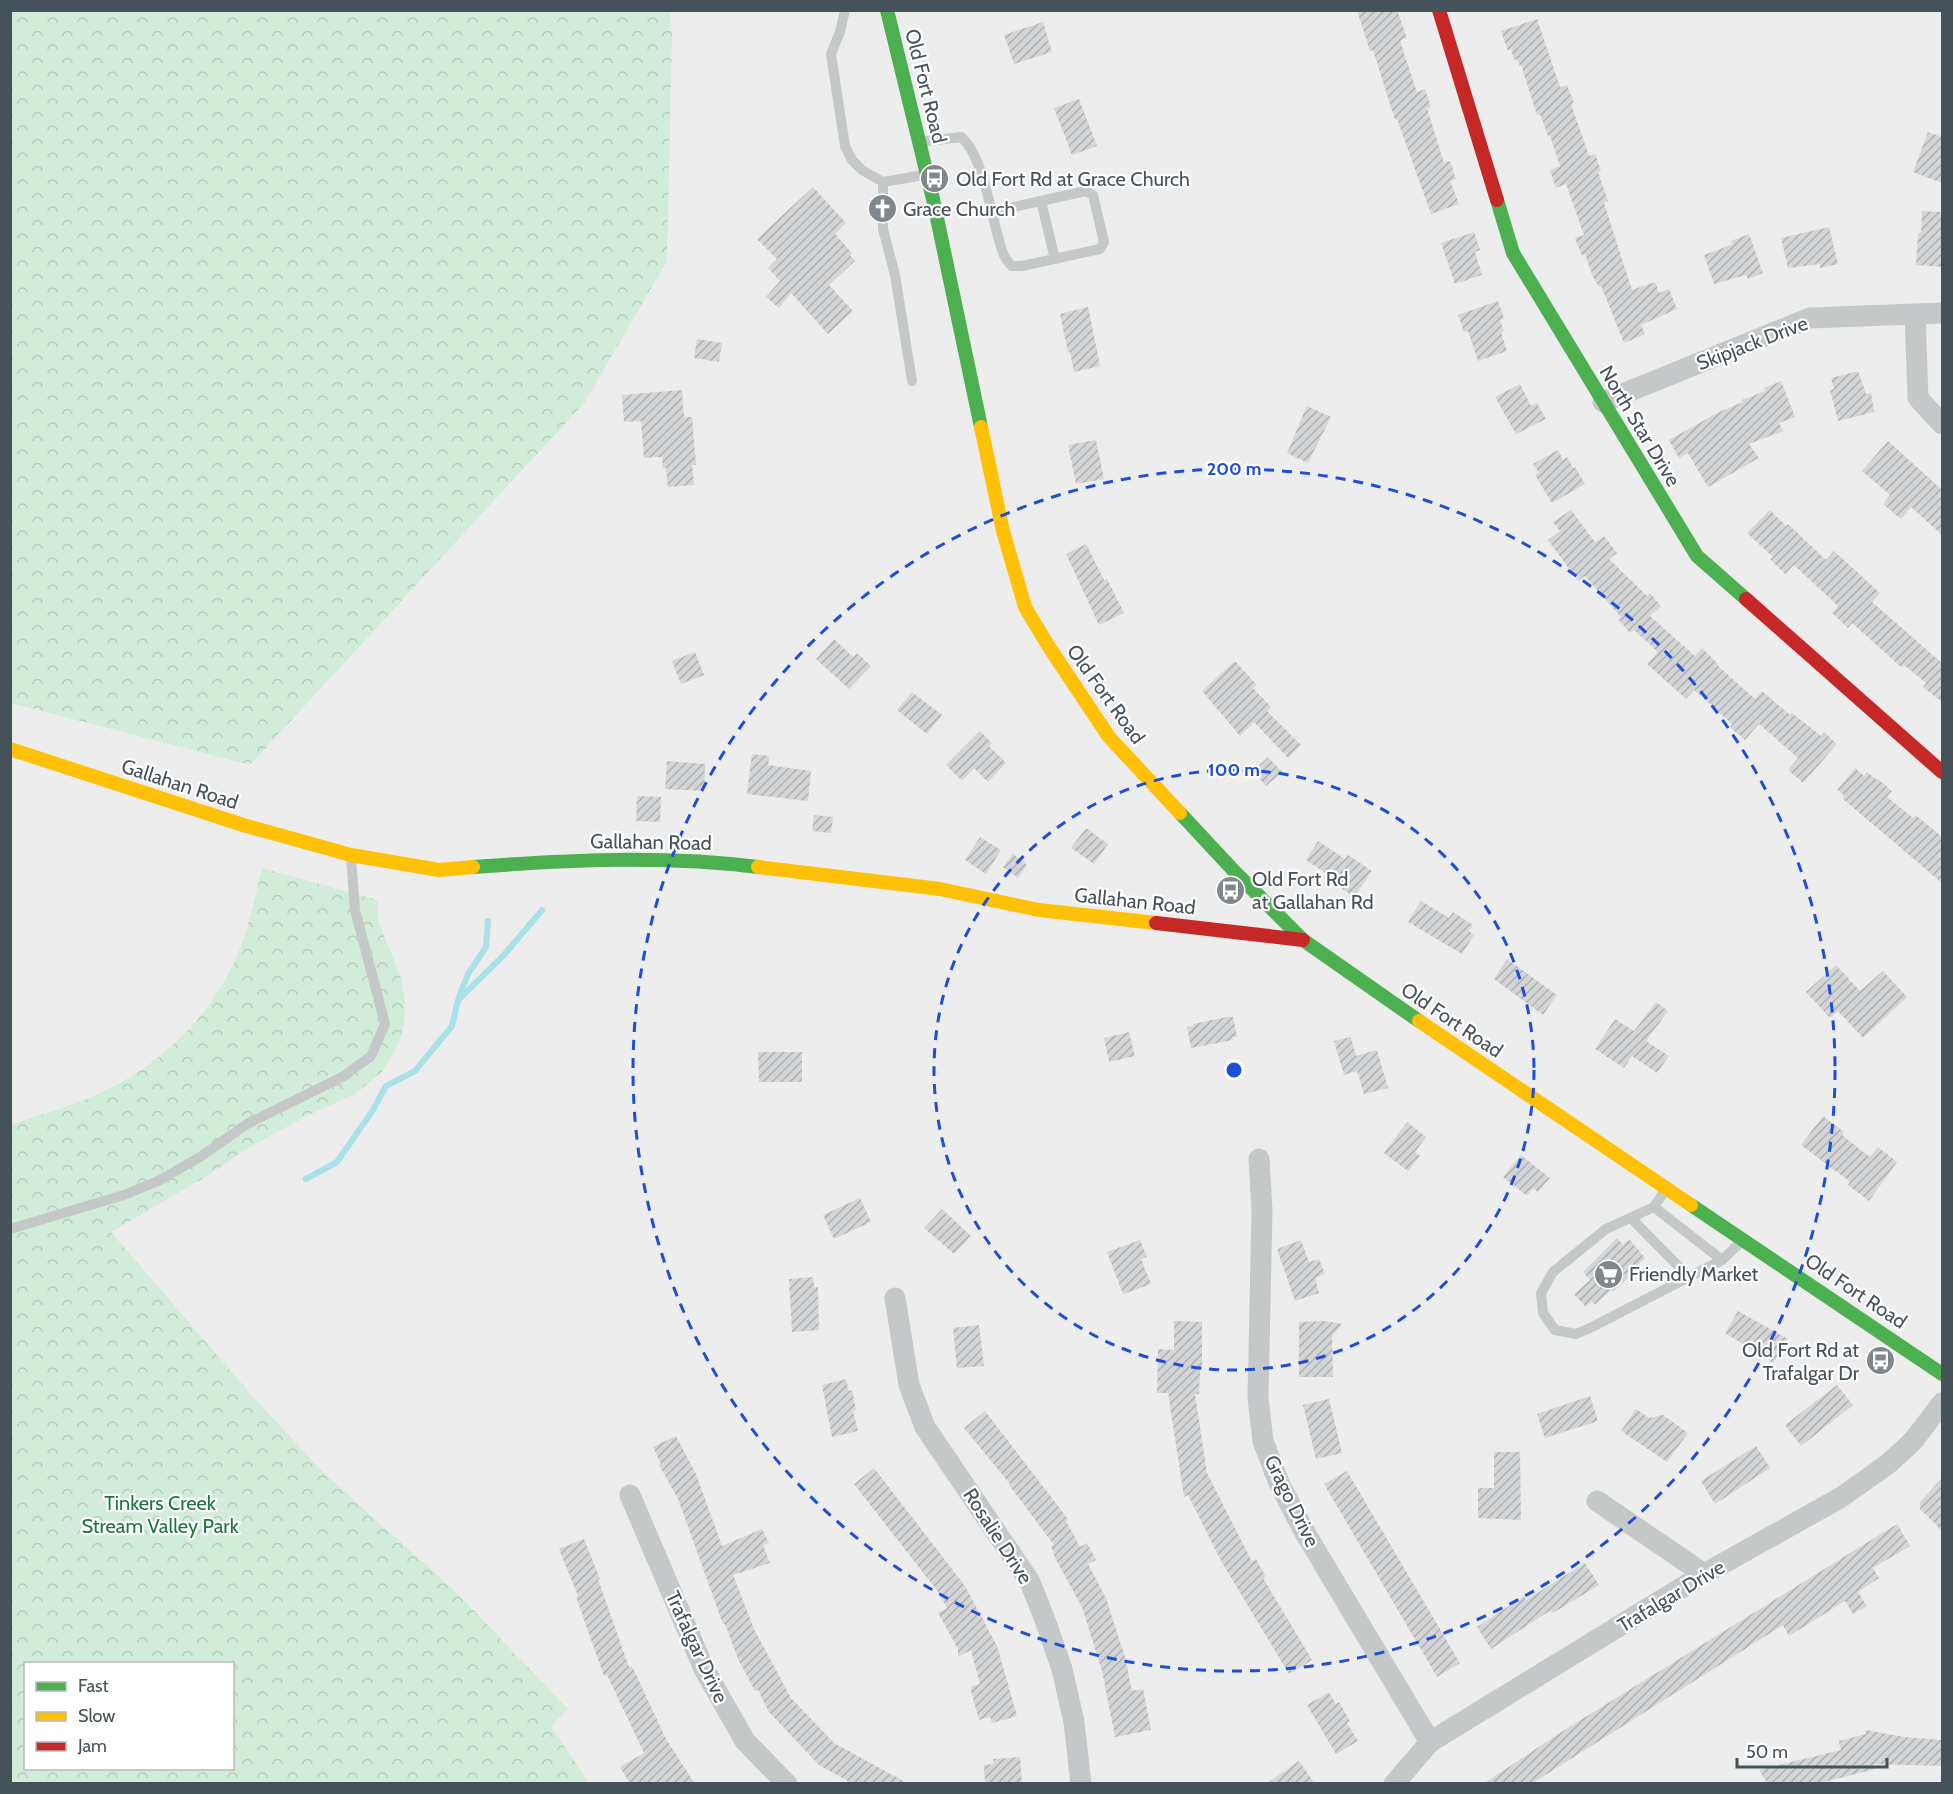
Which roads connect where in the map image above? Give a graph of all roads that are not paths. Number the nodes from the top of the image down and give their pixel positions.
1 (845, 10) edge
2 (887, 10) edge
3 (1439, 10) edge
4 (920, 142) junction
5 (927, 175) junction
6 (884, 182) junction
7 (1041, 201) junction
8 (991, 212) junction
9 (1054, 259) junction
10 (1942, 313) edge
11 (1915, 314) junction
12 (912, 381) dead end
13 (1603, 402) junction
14 (1942, 424) edge
15 (10, 749) edge
16 (1942, 772) edge
17 (351, 855) junction
18 (1304, 940) junction
19 (1259, 1159) dead end
20 (1667, 1188) junction
21 (1654, 1206) junction
22 (1631, 1218) junction
23 (10, 1229) edge
24 (1744, 1239) junction
25 (1722, 1260) junction
26 (1689, 1277) junction
27 (895, 1298) dead end
28 (1942, 1374) edge
29 (1942, 1402) edge
30 (630, 1495) dead end
31 (1596, 1502) dead end
32 (1704, 1574) junction
33 (1430, 1742) junction
34 (787, 1784) edge
35 (1081, 1784) edge
36 (1394, 1784) edge

1 - 6 lane
2 - 4 street, Old Fort Road
3 - 13 street, North Star Drive
4 - 5 street, Old Fort Road
4 - 8 lane
5 - 6 lane
5 - 18 street, Old Fort Road
6 - 12 lane
7 - 8 lane
7 - 9 lane
7 - 9 lane
8 - 9 lane
10 - 11 street, Skipjack Drive
11 - 13 street, Skipjack Drive
11 - 14 street
13 - 16 street, North Star Drive
15 - 17 street, Gallahan Road
17 - 18 street, Gallahan Road
17 - 23 lane
18 - 20 street, Old Fort Road
19 - 33 street, Grago Drive
20 - 21 lane
20 - 24 street, Old Fort Road
21 - 22 lane
21 - 25 lane
22 - 26 lane
22 - 26 lane
24 - 25 lane
24 - 28 street, Old Fort Road
25 - 26 lane
27 - 35 street, Rosalie Drive
29 - 32 street, Trafalgar Drive
30 - 34 street, Trafalgar Drive
31 - 32 street
32 - 33 street, Trafalgar Drive
33 - 36 street, Trafalgar Drive

